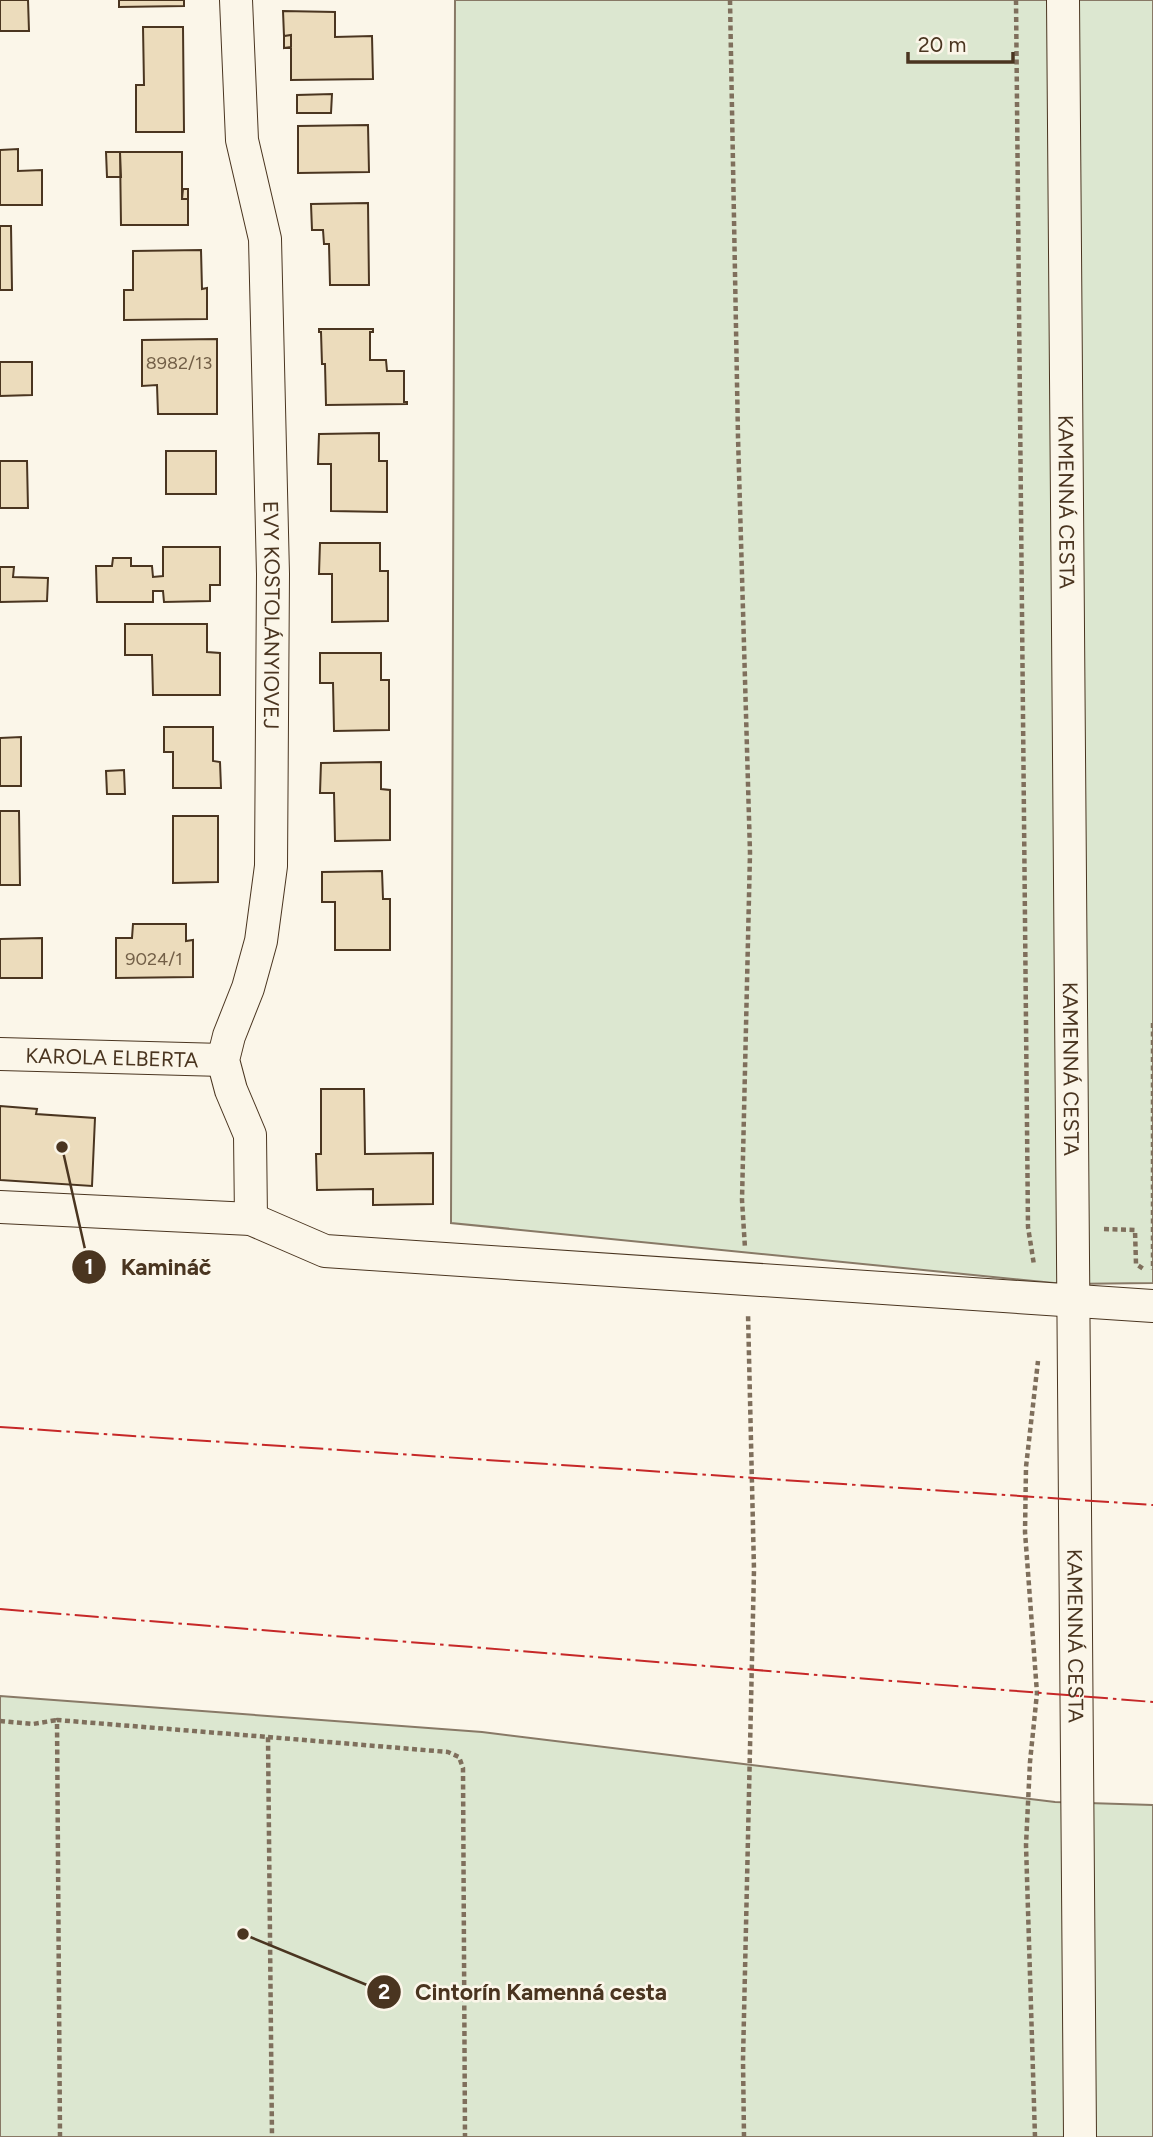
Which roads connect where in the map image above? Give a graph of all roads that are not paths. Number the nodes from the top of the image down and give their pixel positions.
1 (236, 0) edge
2 (1063, 0) edge
3 (0, 1054) edge
4 (223, 1060) junction
5 (0, 1208) edge
6 (251, 1219) junction
7 (1074, 1301) junction
8 (1153, 1306) edge
9 (1080, 2137) edge

1 - 4 street, EVY KOSTOLÁNYIOVEJ
2 - 7 street, KAMENNÁ CESTA
3 - 4 street, KAROLA ELBERTA
4 - 6 street
5 - 6 street
6 - 7 street
7 - 8 street
7 - 9 street, KAMENNÁ CESTA

